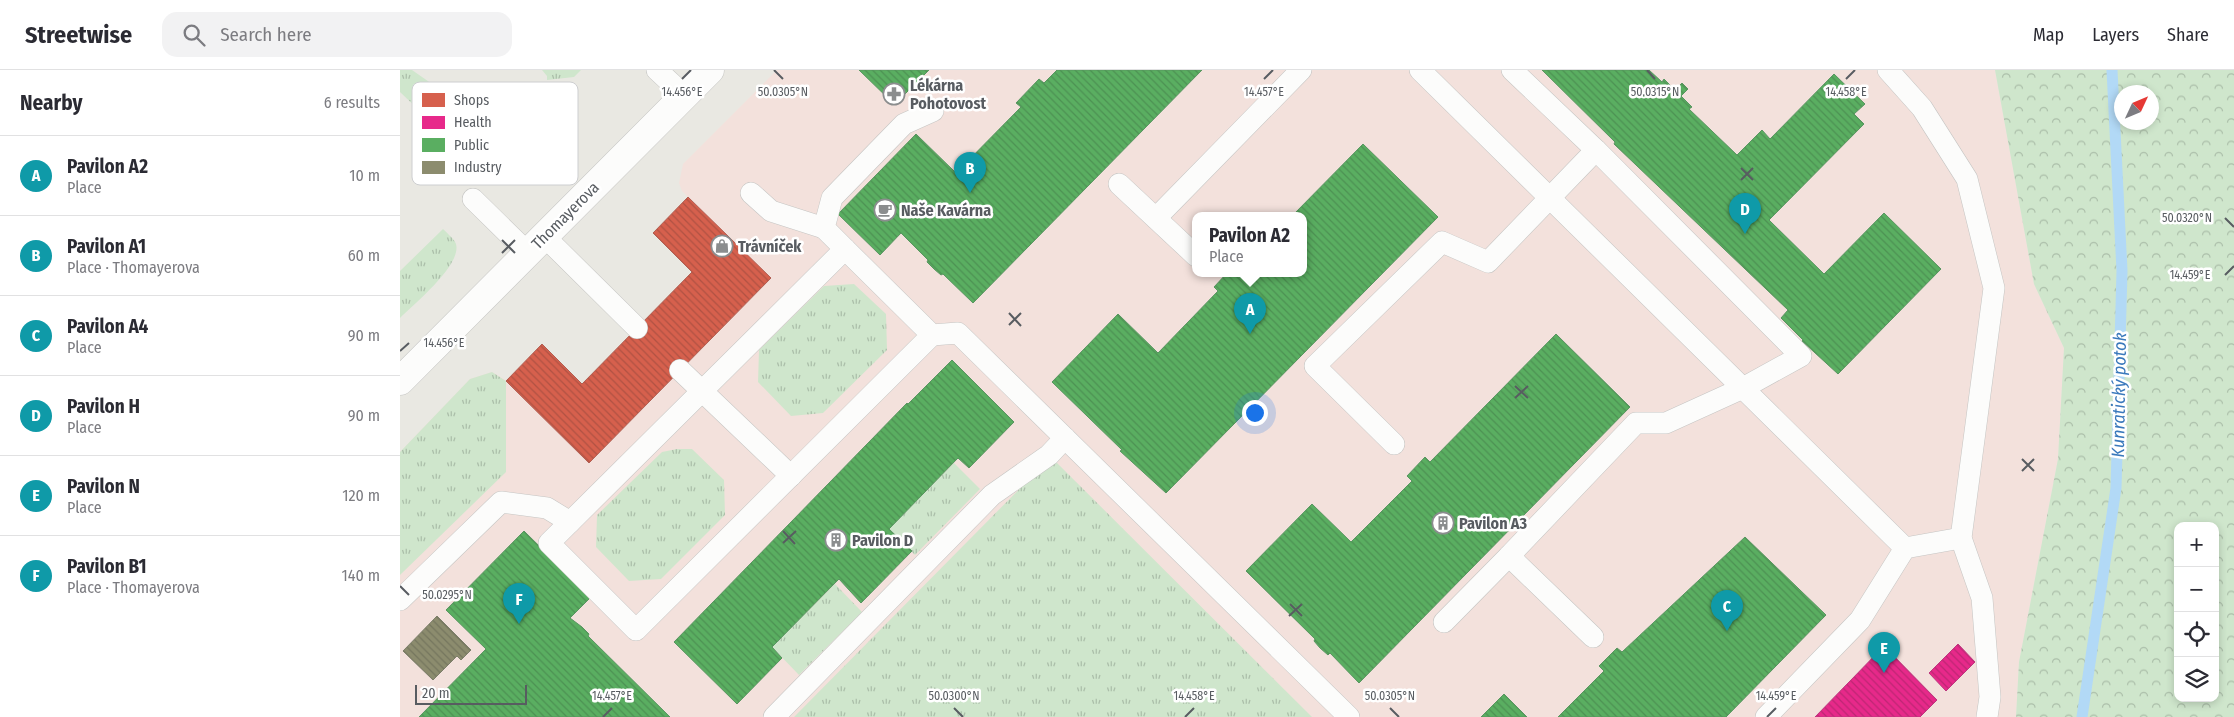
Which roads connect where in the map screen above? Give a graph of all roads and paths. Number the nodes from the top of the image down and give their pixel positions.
1 (657, 70) edge
2 (710, 70) edge
3 (1301, 70) edge
4 (1420, 70) edge
5 (1512, 70) edge
6 (1888, 70) edge
7 (685, 96) junction
8 (933, 111) dead end
9 (1596, 150) junction
10 (1120, 184) dead end
11 (751, 192) dead end
12 (1551, 198) junction
13 (474, 199) dead end
14 (1156, 218) junction
15 (824, 228) junction
16 (536, 244) junction
17 (845, 249) junction
18 (1192, 252) edge
19 (637, 328) dead end
20 (932, 335) junction
21 (680, 370) dead end
22 (400, 381) edge
23 (1743, 388) junction
24 (702, 391) junction
25 (1065, 438) junction
26 (1394, 444) dead end
27 (791, 476) junction
28 (570, 522) junction
29 (1960, 538) junction
30 (1905, 548) junction
31 (1509, 556) junction
32 (400, 600) edge
33 (1444, 622) dead end
34 (1593, 638) dead end
35 (774, 717) edge
36 (1349, 717) edge
37 (1766, 717) edge
38 (1987, 717) edge

1 - 7 lane
2 - 7 street, Thomayerova
3 - 14 lane
4 - 12 lane
5 - 9 lane
6 - 29 lane
7 - 16 street, Thomayerova
8 - 15 lane
9 - 12 lane
9 - 23 lane
10 - 14 lane
11 - 15 lane
12 - 23 lane
12 - 26 lane
13 - 16 lane
14 - 18 lane
15 - 17 lane
16 - 19 lane
16 - 22 street, Thomayerova
17 - 20 lane
17 - 24 lane
20 - 25 lane
20 - 27 lane
21 - 24 lane
23 - 30 lane
23 - 31 lane
24 - 27 lane
24 - 28 lane
25 - 35 lane
25 - 36 lane
27 - 28 lane
28 - 32 lane
29 - 30 lane
29 - 38 lane
30 - 37 lane
31 - 33 lane
31 - 34 lane

